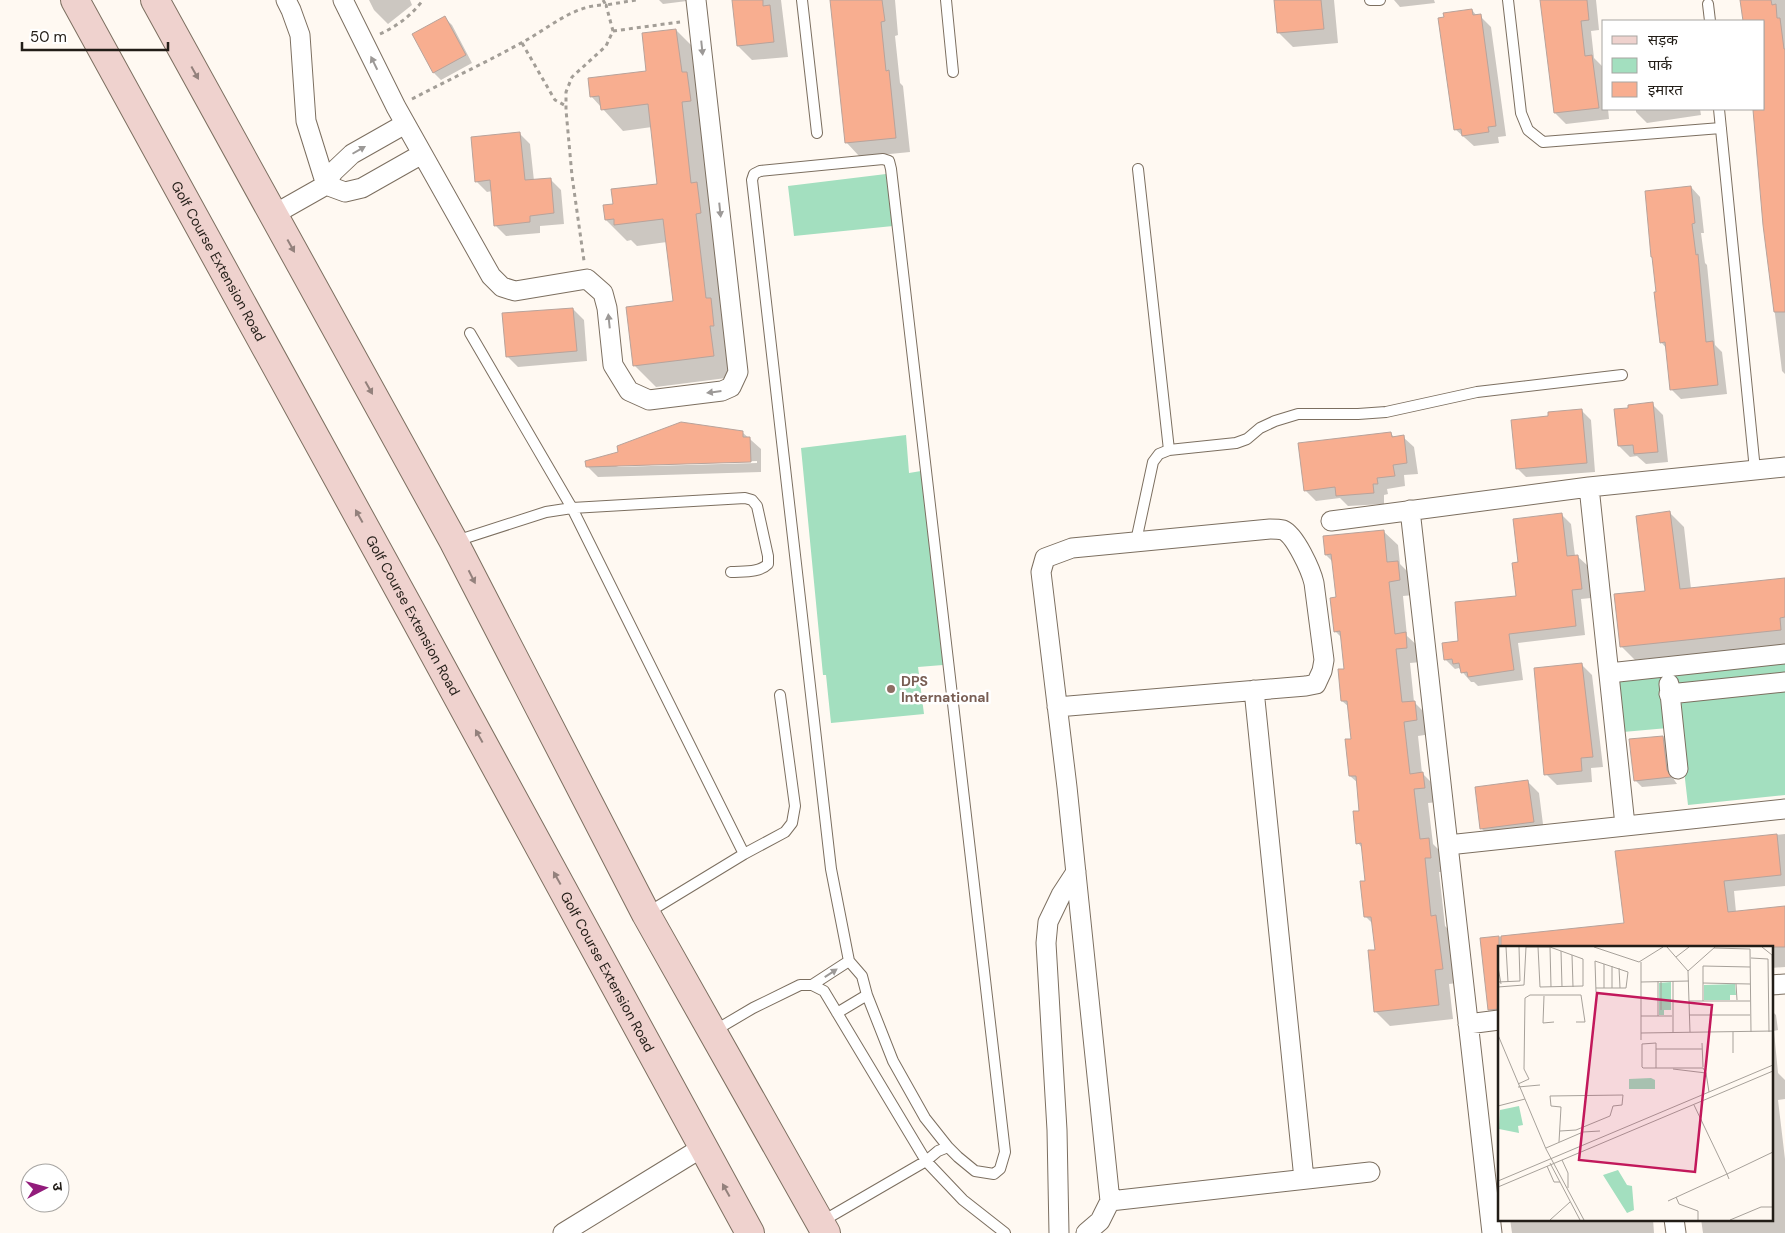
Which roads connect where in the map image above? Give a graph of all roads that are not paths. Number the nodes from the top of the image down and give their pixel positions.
1 (75, 0) edge
2 (155, 0) edge
3 (286, 0) edge
4 (342, 0) edge
5 (696, 0) edge
6 (802, 0) edge
7 (946, 0) edge
8 (1370, 0) edge
9 (1380, 0) edge
10 (1508, 0) edge
11 (1708, 4) dead end
12 (1710, 20) edge
13 (954, 72) dead end
14 (1719, 110) edge
15 (405, 124) junction
16 (1721, 128) junction
17 (817, 133) dead end
18 (422, 154) junction
19 (1138, 169) dead end
20 (326, 185) junction
21 (273, 214) junction
22 (470, 333) dead end
23 (1622, 375) dead end
24 (1169, 450) junction
25 (1785, 466) edge
26 (1755, 470) junction
27 (1589, 487) junction
28 (572, 508) junction
29 (1410, 510) junction
30 (1331, 520) dead end
31 (1136, 541) junction
32 (454, 542) junction
33 (731, 572) dead end
34 (1785, 654) edge
35 (1668, 667) junction
36 (1609, 673) junction
37 (1785, 682) edge
38 (1254, 690) junction
39 (1670, 694) junction
40 (780, 695) dead end
41 (1057, 707) junction
42 (1678, 769) dead end
43 (1785, 809) edge
44 (1625, 825) junction
45 (1448, 845) junction
46 (744, 854) junction
47 (1076, 872) junction
48 (646, 914) junction
49 (849, 961) junction
50 (1785, 984) edge
51 (812, 985) junction
52 (1772, 985) edge
53 (867, 995) junction
54 (837, 1013) junction
55 (1498, 1020) edge
56 (1468, 1024) junction
57 (712, 1032) junction
58 (703, 1147) junction
59 (948, 1147) junction
60 (926, 1161) junction
61 (1370, 1172) dead end
62 (1304, 1179) junction
63 (1110, 1201) junction
64 (1674, 1220) edge
65 (823, 1228) edge
66 (563, 1233) edge
67 (750, 1233) edge
68 (1005, 1233) edge
69 (1059, 1233) edge
70 (1086, 1233) edge
71 (1492, 1233) edge
72 (1676, 1233) edge

58 -> 1 main road, Golf Course Extension Road
2 -> 21 main road
3 - 20 street
15 -> 4 street
5 -> 18 street
6 - 17 lane
7 - 13 lane
8 - 9 lane
10 - 16 lane
11 - 12 lane
14 - 16 lane
15 - 18 street
20 -> 15 street
16 - 26 lane
18 - 20 street
19 - 24 lane
20 - 21 street
21 -> 32 main road
22 - 28 lane
23 - 24 lane
24 - 31 lane
25 - 26 street
26 - 27 street
27 - 29 street
27 - 36 street
28 - 32 lane
28 - 33 lane
28 - 46 lane
29 - 30 street
29 - 45 street
31 - 38 street
31 - 41 street
32 -> 48 main road
34 - 35 street
35 - 36 street
35 - 39 street
36 - 44 street
37 - 39 street
38 - 41 street
38 - 62 street
39 - 42 street
40 - 46 lane
41 - 47 street
43 - 44 street
44 - 45 street
45 - 56 street
46 - 48 lane
47 - 63 street
47 - 69 street
48 - 57 main road
51 -> 49 lane
49 - 53 lane
49 - 59 lane
50 - 52 street
51 - 54 lane
51 - 57 lane
53 - 54 lane
53 - 59 lane
54 - 60 lane
55 - 56 street
56 - 71 street
57 - 65 main road
58 - 66 street
67 -> 58 main road, Golf Course Extension Road
59 - 60 lane
60 - 65 lane
60 - 68 lane
61 - 62 street
62 - 63 street
63 - 70 street
64 - 72 street

